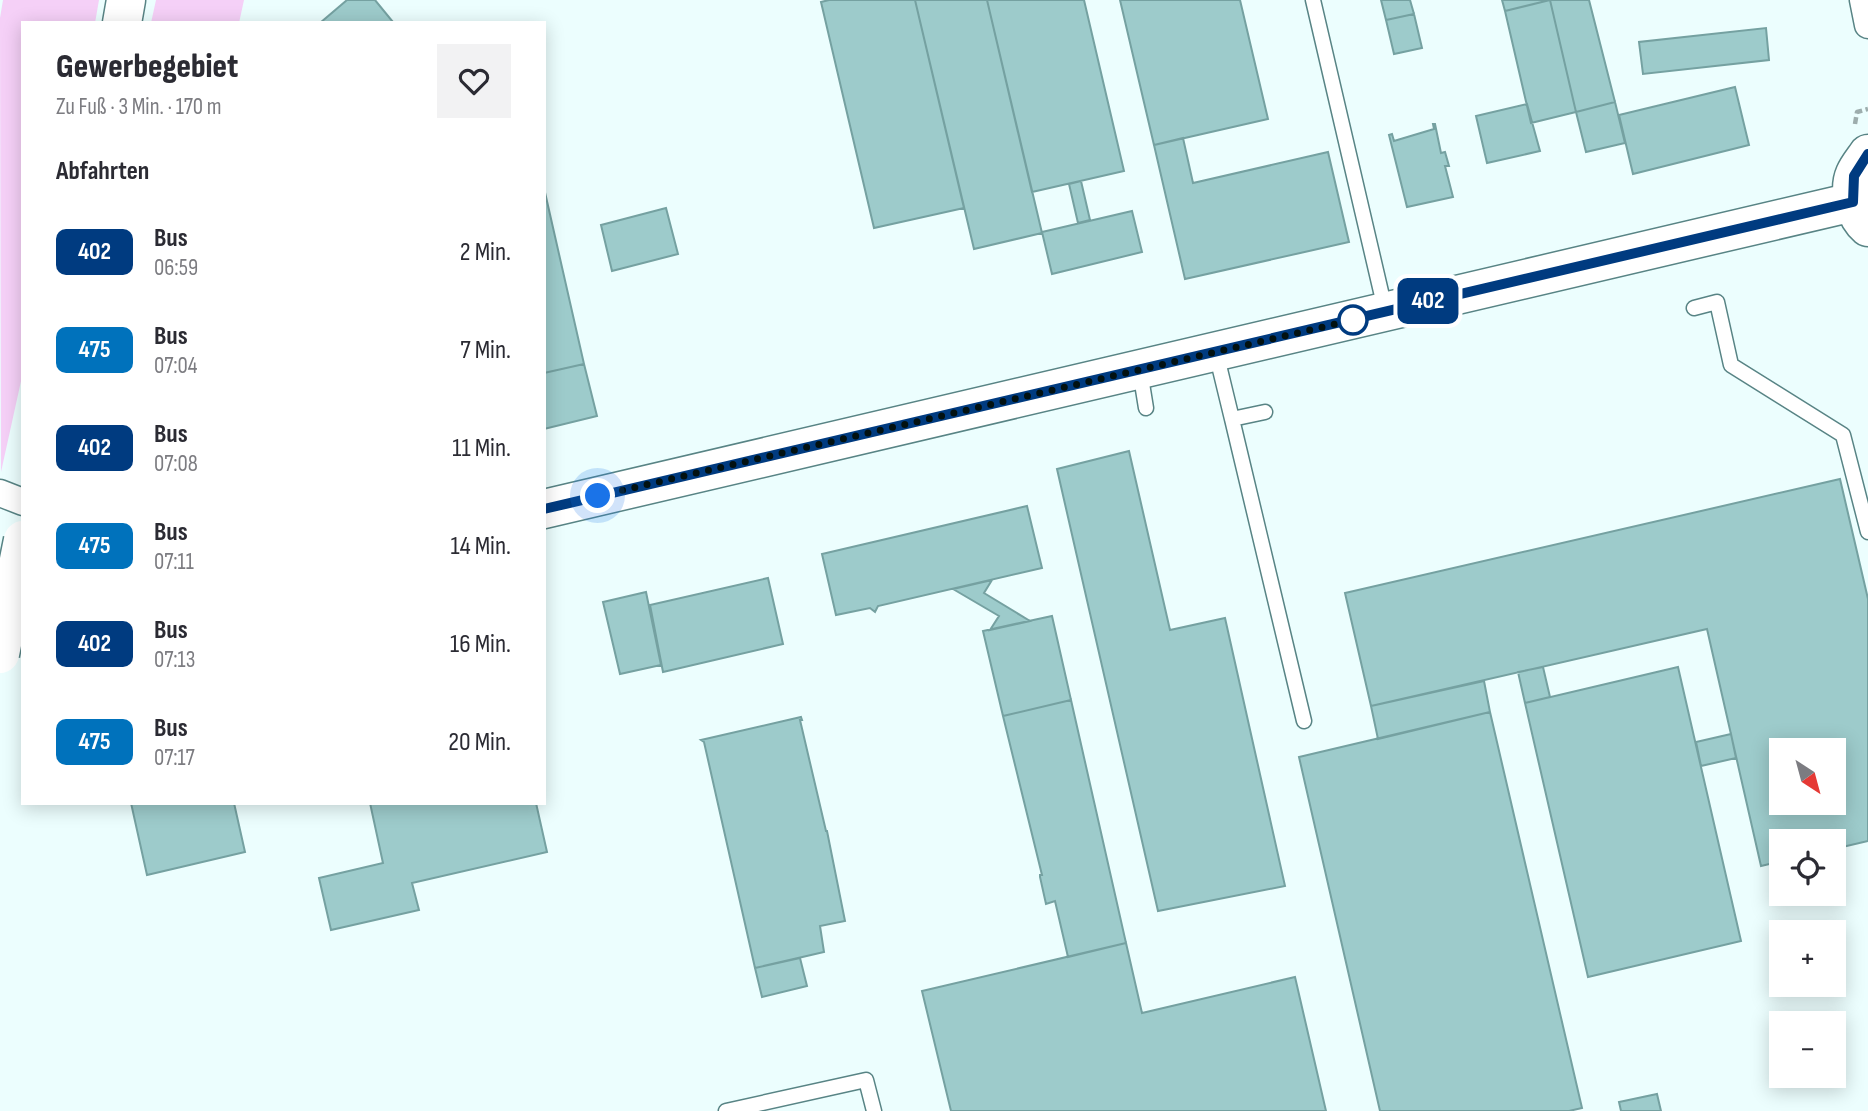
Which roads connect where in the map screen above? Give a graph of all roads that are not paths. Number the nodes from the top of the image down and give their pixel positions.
1 (127, 0) edge
2 (1313, 0) edge
3 (1863, 0) edge
4 (122, 21) edge
5 (1868, 25) edge
6 (1868, 154) edge
7 (1861, 214) edge
8 (1694, 308) dead end
9 (1386, 312) junction
10 (1216, 352) junction
11 (1139, 370) junction
12 (1146, 408) dead end
13 (1265, 412) dead end
14 (1232, 419) junction
15 (0, 493) edge
16 (21, 501) edge
17 (546, 509) edge
18 (1868, 532) edge
19 (21, 550) edge
20 (21, 631) edge
21 (0, 636) edge
22 (0, 654) edge
23 (1304, 721) dead end
24 (726, 1111) edge
25 (874, 1111) edge

1 - 4 street
2 - 9 lane
3 - 5 street
6 - 7 street
7 - 9 street
8 - 18 lane
9 - 10 street
10 - 11 street
10 - 14 lane
11 - 12 lane
11 - 17 street
13 - 14 lane
14 - 23 lane
15 - 16 street
19 - 22 street, bridge
20 - 21 street
24 - 25 lane

